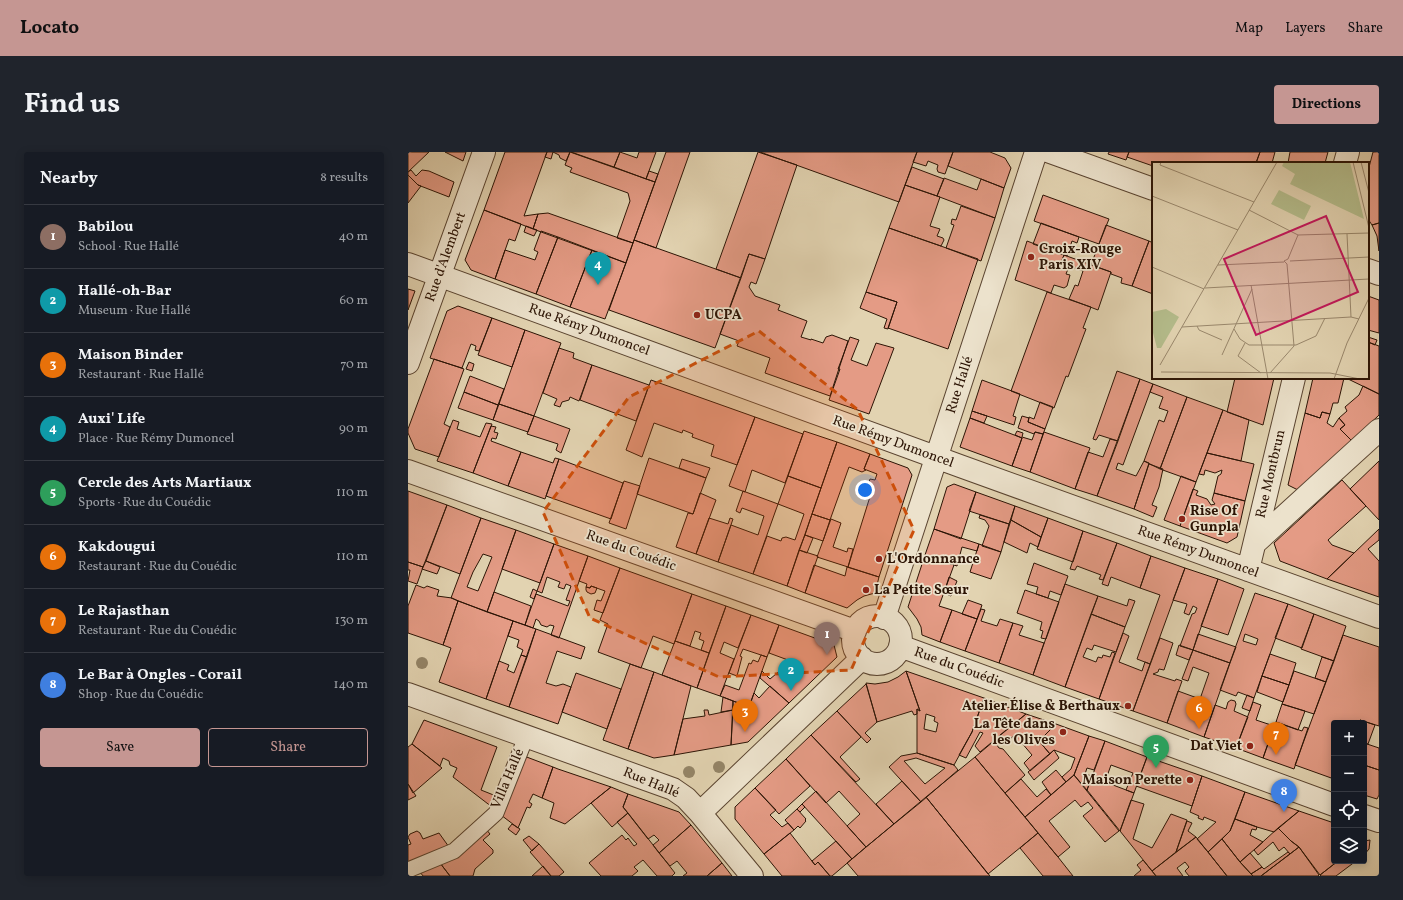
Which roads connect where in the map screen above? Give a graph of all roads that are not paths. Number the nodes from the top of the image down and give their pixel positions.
1 (484, 152) edge
2 (1036, 152) edge
3 (1050, 152) edge
4 (1348, 152) edge
5 (1345, 162) edge
6 (1152, 189) edge
7 (408, 264) edge
8 (1369, 270) edge
9 (1379, 274) edge
10 (439, 276) junction
11 (408, 363) edge
12 (1294, 379) edge
13 (1379, 430) edge
14 (936, 458) junction
15 (408, 471) edge
16 (1255, 543) junction
17 (1248, 570) junction
18 (1379, 617) edge
19 (884, 618) junction
20 (855, 630) junction
21 (900, 646) junction
22 (862, 658) junction
23 (408, 694) edge
24 (526, 737) junction
25 (1331, 804) edge
26 (700, 813) junction
27 (1367, 817) edge
28 (1379, 821) edge
29 (408, 870) edge
30 (752, 876) edge

1 - 10 street, Rue d'Alembert
2 - 14 street, Rue Hallé
3 - 6 street
4 - 5 street
7 - 10 street, Rue Rémy Dumoncel
8 - 9 street
10 - 11 street, Rue d'Alembert
10 - 14 street, Rue Rémy Dumoncel
12 - 16 street, Rue Montbrun
13 - 16 street
14 - 17 street, Rue Rémy Dumoncel
14 - 19 street, Rue Hallé
15 - 20 street, Rue du Couédic
16 - 17 street, Rue Montbrun
17 - 18 street, Rue Rémy Dumoncel
19 - 20 street
19 - 21 street
20 - 22 street
21 - 22 street
21 - 25 street, Rue du Couédic
22 - 26 street
23 - 24 street, Rue Hallé
24 - 26 street, Rue Hallé
24 - 29 lane, Villa Hallé
26 - 30 street, Rue Hallé
27 - 28 street

